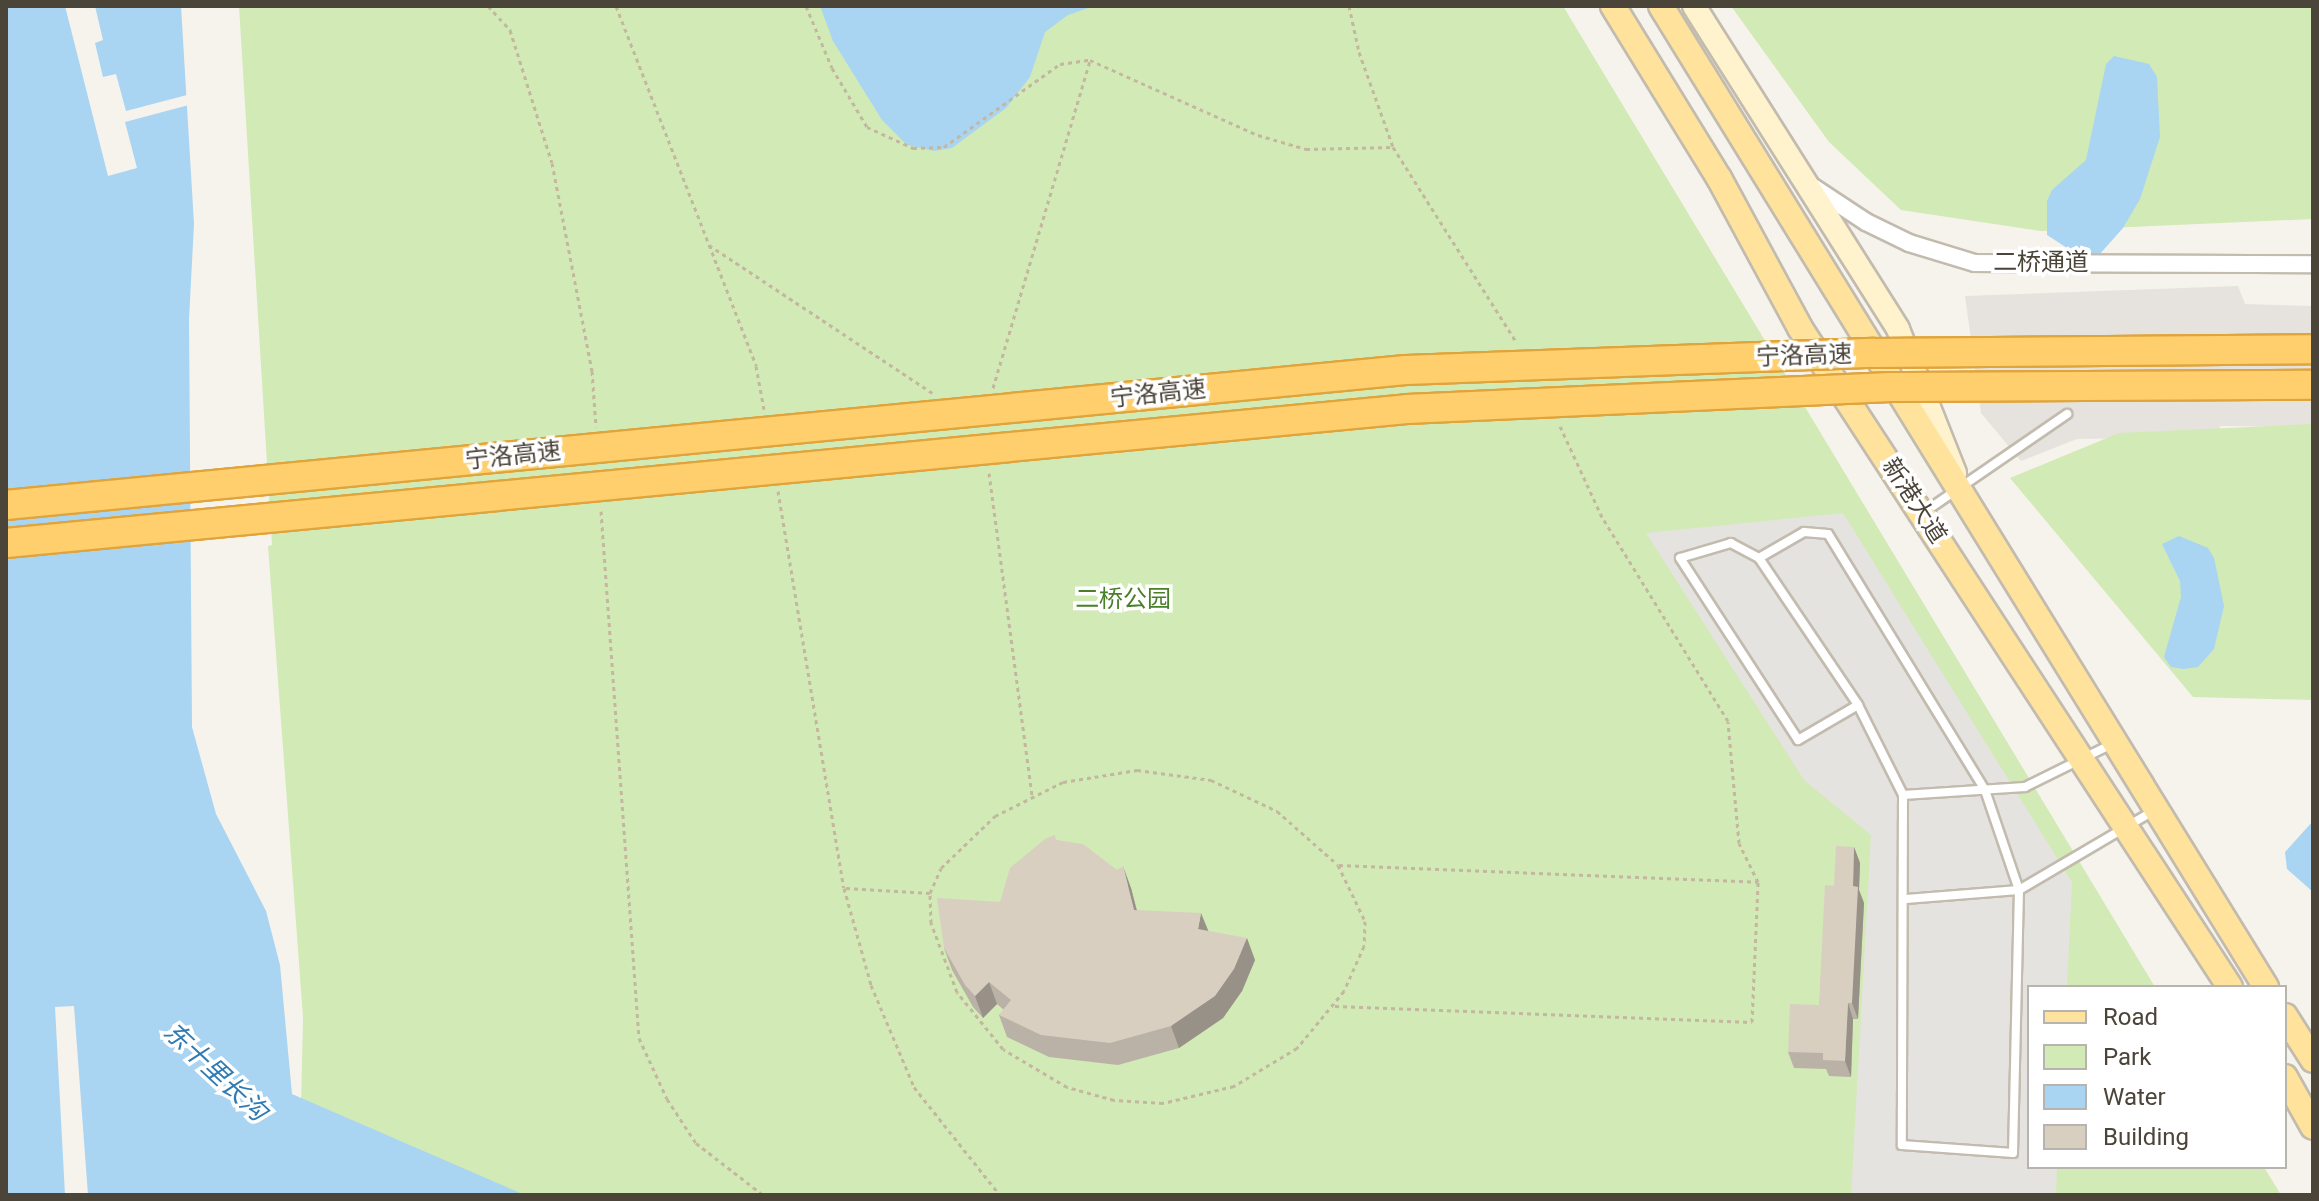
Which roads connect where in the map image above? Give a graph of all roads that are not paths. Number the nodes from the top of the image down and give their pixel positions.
1 (1613, 6) edge
2 (1661, 6) edge
3 (1694, 6) edge
4 (1795, 171) junction
5 (2313, 264) edge
6 (2313, 349) edge
7 (2313, 385) edge
8 (2067, 414) dead end
9 (1960, 490) junction
10 (6, 505) edge
11 (1922, 514) junction
12 (6, 543) edge
13 (1759, 558) junction
14 (1858, 705) junction
15 (2113, 744) junction
16 (2081, 762) junction
17 (1985, 790) junction
18 (1903, 795) junction
19 (2153, 810) junction
20 (2124, 831) junction
21 (2019, 890) junction
22 (1906, 899) junction
23 (2229, 985) edge
24 (2265, 985) edge
25 (2287, 1019) edge
26 (2313, 1060) edge
27 (2287, 1081) edge
28 (2313, 1127) edge

1 - 11 main road, 新港大道
2 - 9 main road, 新港大道
3 - 4 street
4 - 5 street, 二桥通道
4 - 9 street
6 - 10 highway, 宁洛高速, bridge
7 - 12 highway, 宁洛高速, bridge
8 - 9 lane
9 - 11 lane
9 - 15 main road, 新港大道
11 - 16 main road, 新港大道
13 - 14 lane
13 - 14 lane
13 - 17 lane
14 - 18 lane
15 - 16 lane
15 - 19 main road, 新港大道
16 - 17 lane
16 - 20 main road, 新港大道
17 - 18 lane
17 - 21 lane
18 - 22 lane
19 - 20 lane
19 - 24 main road, 新港大道
20 - 21 lane
20 - 23 main road, 新港大道
21 - 22 lane
21 - 22 lane
25 - 26 main road
27 - 28 main road

